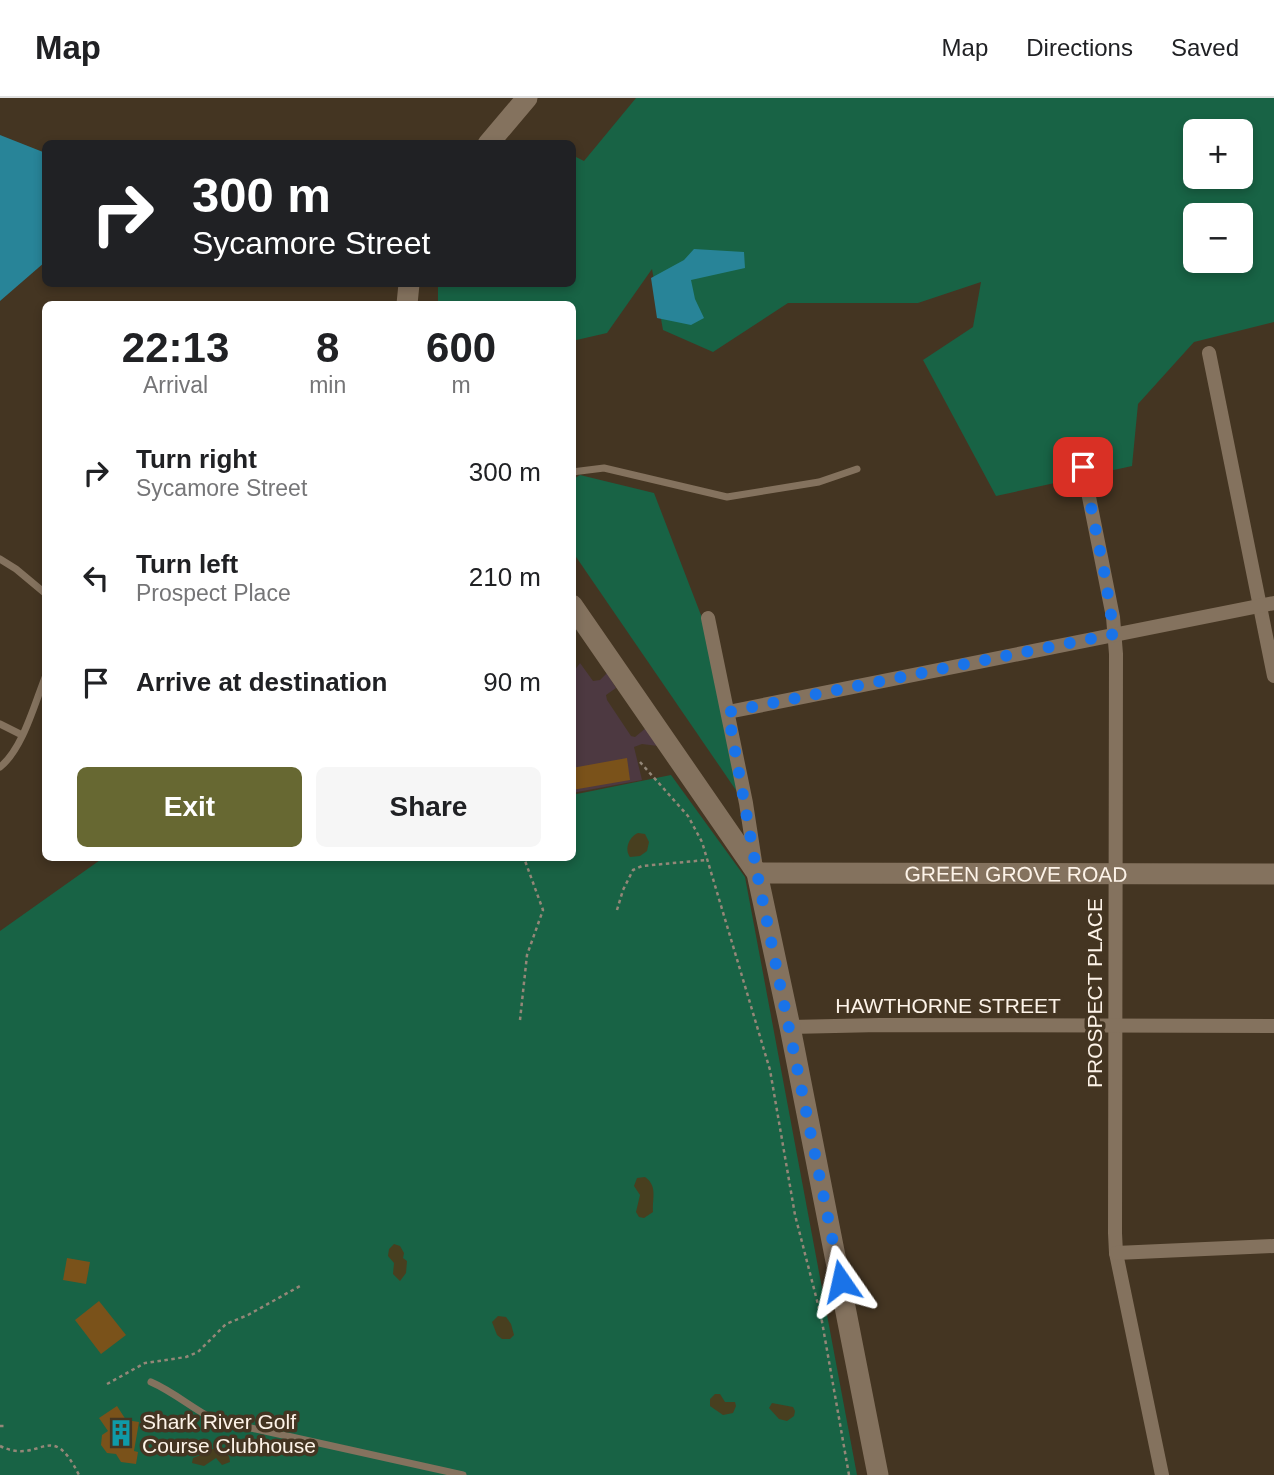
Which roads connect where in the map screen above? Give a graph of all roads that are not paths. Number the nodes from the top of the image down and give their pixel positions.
1 (527, 98) edge
2 (491, 140) edge
3 (1209, 353) dead end
4 (1083, 467) dead end
5 (857, 469) dead end
6 (576, 472) edge
7 (0, 559) edge
8 (42, 591) edge
9 (1267, 604) edge
10 (576, 611) edge
11 (708, 618) dead end
12 (1114, 634) junction
13 (1274, 676) edge
14 (42, 684) edge
15 (728, 712) junction
16 (0, 724) edge
17 (22, 735) junction
18 (0, 767) edge
19 (757, 873) junction
20 (1115, 873) junction
21 (1274, 874) edge
22 (1115, 1026) junction
23 (1274, 1026) edge
24 (790, 1027) junction
25 (1274, 1246) edge
26 (1116, 1253) junction
27 (151, 1382) dead end
28 (463, 1475) edge
29 (878, 1475) edge
30 (1162, 1475) edge

1 - 2 street
3 - 9 street
4 - 12 street, PROSPECT PLACE
5 - 6 lane
7 - 8 lane
9 - 12 street
9 - 13 street
10 - 19 street
11 - 15 street
12 - 15 street
12 - 20 street, PROSPECT PLACE
14 - 17 lane
15 - 19 street
16 - 17 lane
17 - 18 lane
19 - 20 street, GREEN GROVE ROAD
19 - 24 street
20 - 21 street, GREEN GROVE ROAD
20 - 22 street, PROSPECT PLACE
22 - 23 street, HAWTHORNE STREET
22 - 24 street, HAWTHORNE STREET
22 - 26 street, PROSPECT PLACE
24 - 29 street
25 - 26 street
26 - 30 street, PROSPECT PLACE
27 - 28 lane

